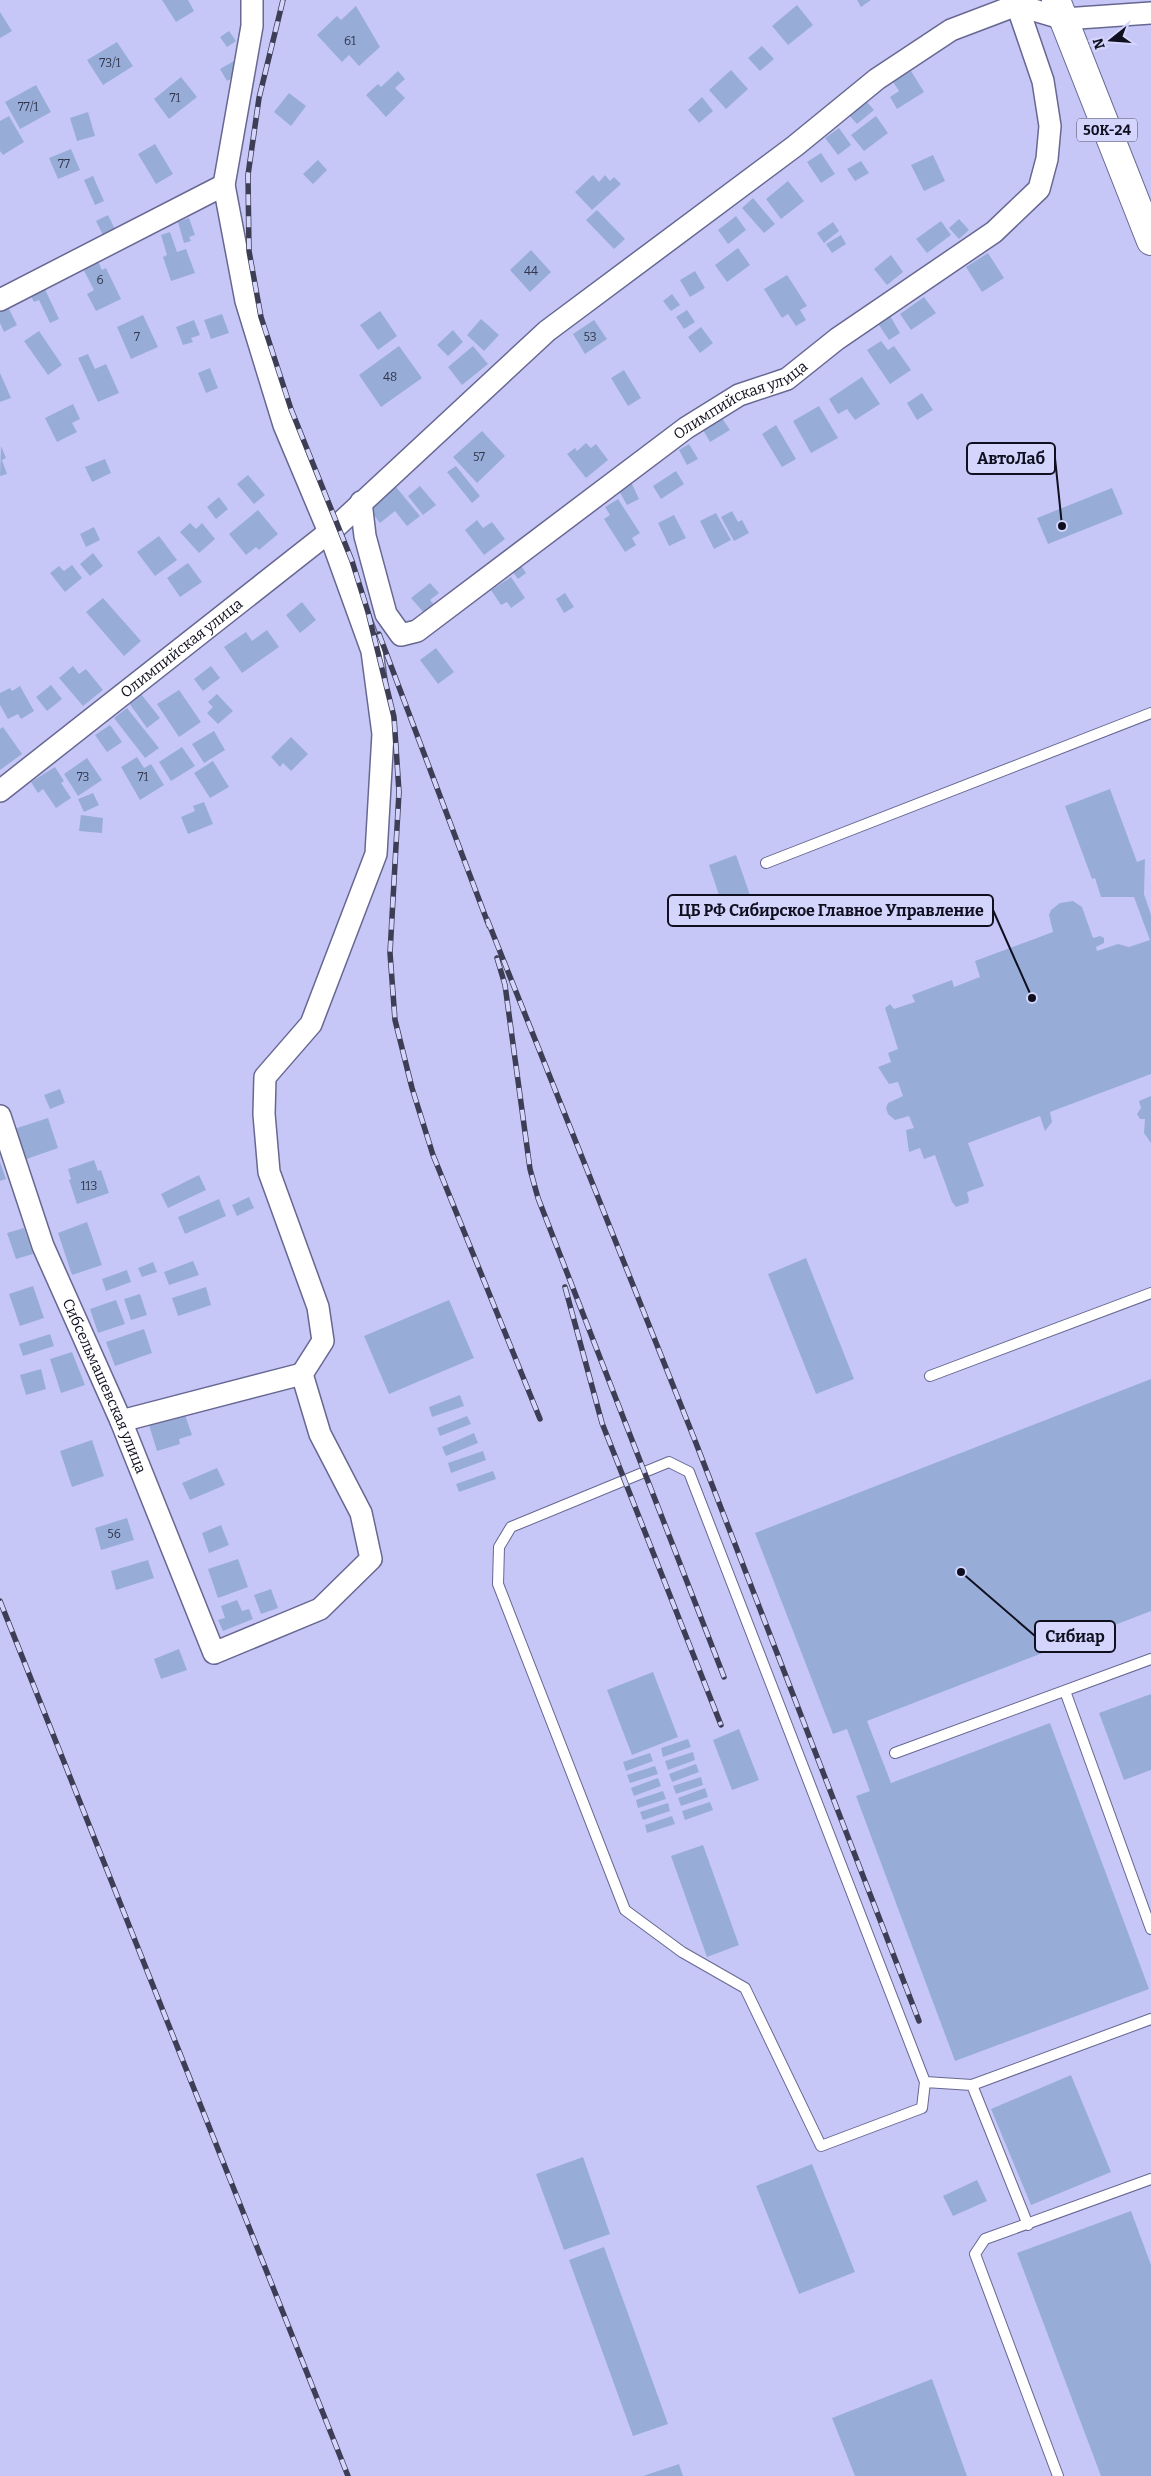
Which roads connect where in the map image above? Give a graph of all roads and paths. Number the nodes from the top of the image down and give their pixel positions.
1 (252, 0) edge
2 (1017, 5) junction
3 (1063, 6) edge
4 (1151, 13) edge
5 (224, 185) junction
6 (1151, 241) edge
7 (0, 300) edge
8 (361, 502) junction
9 (329, 532) junction
10 (1151, 713) edge
11 (0, 791) edge
12 (766, 863) dead end
13 (0, 1116) edge
14 (1151, 1293) edge
15 (302, 1374) junction
16 (930, 1376) dead end
17 (121, 1421) junction
18 (1151, 1659) edge
19 (1065, 1691) junction
20 (896, 1753) dead end
21 (1151, 1929) edge
22 (1151, 2019) edge
23 (926, 2082) junction
24 (972, 2085) junction
25 (1151, 2180) edge
26 (1028, 2224) junction
27 (1058, 2476) edge

1 - 5 street
2 - 3 street
2 - 8 street, Олимпийская улица
2 - 8 street, Олимпийская улица
3 - 4 street
3 - 6 main road, 50К-24
5 - 7 street
5 - 9 street
8 - 9 street, Олимпийская улица
9 - 11 street, Олимпийская улица
9 - 15 street
10 - 12 lane
13 - 17 street, Сибсельмашевская улица
14 - 16 lane
15 - 17 street
15 - 17 street, Сибсельмашевская улица
18 - 19 lane
19 - 20 lane
19 - 21 lane
22 - 24 lane
23 - 23 lane
23 - 24 lane
24 - 26 lane
25 - 26 lane
26 - 27 lane

